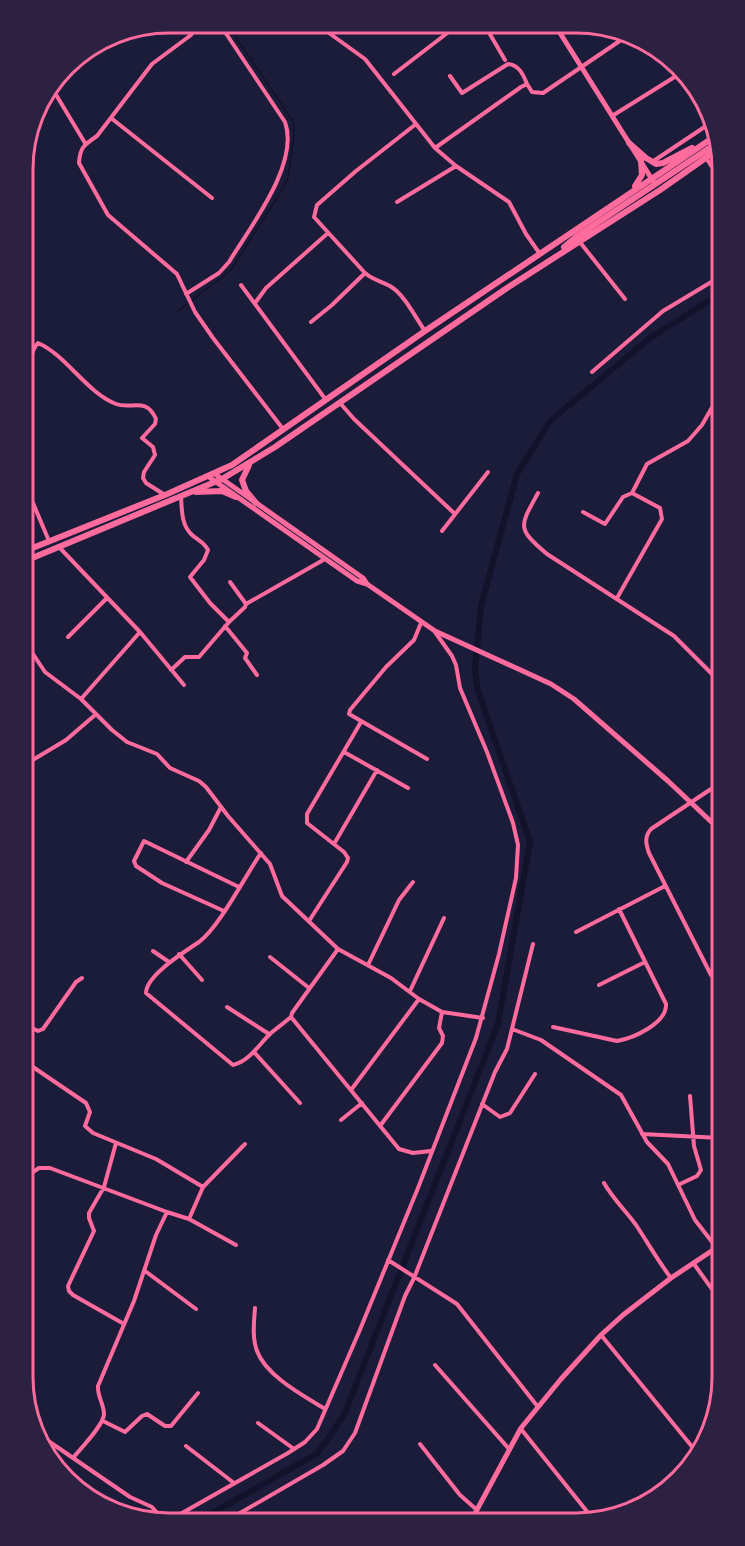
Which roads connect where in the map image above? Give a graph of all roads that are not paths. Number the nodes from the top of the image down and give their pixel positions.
1 (192, 33) edge
2 (226, 33) edge
3 (329, 33) edge
4 (447, 33) edge
5 (489, 33) edge
6 (560, 33) edge
7 (620, 40) edge
8 (505, 60) dead end
9 (582, 67) junction
10 (394, 74) dead end
11 (450, 76) dead end
12 (675, 77) edge
13 (527, 84) junction
14 (55, 94) edge
15 (612, 116) junction
16 (111, 118) junction
17 (416, 124) junction
18 (705, 127) edge
19 (709, 140) joint
20 (629, 143) junction
21 (85, 144) junction
22 (710, 147) edge
23 (435, 148) junction
24 (711, 154) edge
25 (706, 158) junction
26 (641, 161) junction
27 (651, 163) junction
28 (456, 166) junction
29 (712, 167) edge
30 (653, 182) junction
31 (626, 196) junction
32 (212, 198) dead end
33 (397, 202) dead end
34 (328, 233) junction
35 (579, 241) junction
36 (540, 254) junction
37 (545, 263) junction
38 (365, 273) junction
39 (712, 282) edge
40 (241, 285) dead end
41 (187, 295) junction
42 (625, 299) dead end
43 (255, 303) junction
44 (311, 322) dead end
45 (425, 331) junction
46 (33, 349) edge
47 (592, 372) dead end
48 (326, 400) junction
49 (340, 402) junction
50 (712, 408) edge
51 (284, 430) junction
52 (251, 462) junction
53 (488, 472) dead end
54 (212, 475) junction
55 (219, 481) junction
56 (194, 491) junction
57 (538, 492) dead end
58 (632, 493) junction
59 (165, 495) junction
60 (181, 497) junction
61 (236, 497) junction
62 (33, 503) edge
63 (256, 503) junction
64 (583, 512) dead end
65 (455, 514) junction
66 (442, 531) dead end
67 (49, 542) junction
68 (33, 548) edge
69 (58, 548) junction
70 (33, 558) edge
71 (326, 559) junction
72 (230, 582) dead end
73 (367, 584) junction
74 (107, 598) junction
75 (617, 598) junction
76 (246, 604) junction
77 (229, 622) junction
78 (422, 623) junction
79 (225, 626) junction
80 (435, 631) junction
81 (140, 632) junction
82 (68, 637) dead end
83 (33, 654) edge
84 (171, 670) junction
85 (712, 673) edge
86 (257, 675) dead end
87 (184, 685) dead end
88 (81, 699) junction
89 (95, 715) junction
90 (361, 722) junction
91 (344, 752) junction
92 (427, 759) dead end
93 (33, 760) edge
94 (377, 770) junction
95 (408, 788) dead end
96 (712, 789) edge
97 (693, 803) junction
98 (221, 807) junction
99 (712, 822) edge
100 (334, 844) junction
101 (261, 853) junction
102 (186, 862) junction
103 (413, 882) dead end
104 (665, 886) junction
105 (238, 887) junction
106 (619, 909) junction
107 (224, 911) junction
108 (444, 918) dead end
109 (309, 921) junction
110 (576, 932) dead end
111 (533, 944) dead end
112 (338, 949) junction
113 (153, 951) dead end
114 (180, 954) junction
115 (270, 957) dead end
116 (169, 962) junction
117 (645, 962) junction
118 (368, 965) junction
119 (712, 976) edge
120 (82, 978) dead end
121 (202, 980) dead end
122 (599, 985) dead end
123 (309, 988) junction
124 (410, 991) junction
125 (419, 999) junction
126 (227, 1007) dead end
127 (442, 1012) junction
128 (291, 1017) junction
129 (483, 1018) junction
130 (553, 1027) dead end
131 (33, 1028) edge
132 (512, 1029) junction
133 (270, 1035) junction
134 (254, 1053) junction
135 (33, 1067) edge
136 (535, 1074) dead end
137 (351, 1090) junction
138 (690, 1096) dead end
139 (300, 1103) dead end
140 (362, 1103) junction
141 (482, 1104) junction
142 (341, 1120) dead end
143 (380, 1126) junction
144 (641, 1134) junction
145 (693, 1136) junction
146 (712, 1137) edge
147 (116, 1143) junction
148 (245, 1144) dead end
149 (431, 1151) junction
150 (33, 1172) edge
151 (604, 1183) dead end
152 (678, 1185) junction
153 (104, 1187) junction
154 (203, 1187) junction
155 (168, 1212) junction
156 (189, 1219) junction
157 (712, 1238) edge
158 (236, 1245) dead end
159 (712, 1249) edge
160 (389, 1261) junction
161 (694, 1264) junction
162 (145, 1271) junction
163 (413, 1277) junction
164 (671, 1278) junction
165 (712, 1290) edge
166 (255, 1308) dead end
167 (196, 1309) dead end
168 (124, 1324) junction
169 (601, 1335) junction
170 (435, 1365) dead end
171 (198, 1393) dead end
172 (538, 1407) junction
173 (325, 1409) junction
174 (103, 1421) junction
175 (258, 1423) dead end
176 (520, 1428) junction
177 (50, 1442) edge
178 (420, 1444) dead end
179 (186, 1446) dead end
180 (692, 1447) edge
181 (294, 1449) junction
182 (509, 1449) junction
183 (73, 1458) junction
184 (234, 1483) junction
185 (477, 1510) junction
186 (157, 1512) edge
187 (243, 1512) edge
188 (588, 1512) edge
189 (185, 1513) edge
190 (475, 1513) edge

1 - 16 street
2 - 41 street
3 - 17 street
4 - 10 street
5 - 8 street
6 - 9 main road
7 - 9 street
9 - 13 street
9 - 15 main road
11 - 13 street
12 - 15 street
13 - 23 street
14 - 21 street
15 - 20 main road
16 - 21 street
16 - 32 street
17 - 23 street
17 - 34 street
18 - 27 street
19 - 27 main road
19 - 30 main road
20 - 26 main road
20 - 27 main road
21 - 41 street
22 - 30 main road
23 - 28 street
24 - 25 main road
25 - 29 street
25 - 35 main road
26 - 30 main road
26 - 31 main road
28 - 33 street
28 - 36 street
30 - 31 main road
30 - 37 main road
31 - 36 main road
34 - 38 street
34 - 43 street
35 - 37 main road
35 - 42 street
36 - 45 main road
37 - 49 main road
38 - 44 street
38 - 45 street
39 - 47 street
40 - 43 street
41 - 51 street
43 - 48 street
45 - 48 main road
46 - 59 street
48 - 51 main road
49 - 52 main road
49 - 65 street
50 - 58 street
51 - 54 main road
52 - 55 main road
52 - 63 main road
53 - 65 street
54 - 55 main road
54 - 59 main road
55 - 56 main road
55 - 61 main road
55 - 63 main road
56 - 60 main road
56 - 61 main road
57 - 75 street
58 - 64 street
58 - 75 street
59 - 67 main road
60 - 69 main road
60 - 77 street
61 - 71 main road
62 - 67 street
63 - 73 main road
65 - 66 street
67 - 68 main road
69 - 70 main road
69 - 74 street
71 - 73 main road
71 - 76 street
72 - 76 street
73 - 78 main road
74 - 81 street
74 - 82 street
75 - 85 street
76 - 77 street
77 - 79 street
78 - 80 main road
78 - 90 street
79 - 84 street
79 - 86 street
80 - 97 main road
80 - 129 street
81 - 84 street
81 - 88 street
83 - 88 street
84 - 87 street
88 - 89 street
89 - 93 street
89 - 98 street
90 - 91 street
90 - 92 street
91 - 94 street
91 - 100 street
94 - 95 street
94 - 100 street
96 - 97 street
97 - 99 main road
97 - 104 street
98 - 101 street
98 - 102 street
100 - 109 street
101 - 105 street
101 - 109 street
102 - 105 street
102 - 107 street
103 - 118 street
104 - 106 street
104 - 119 street
105 - 107 street
106 - 110 street
106 - 117 street
107 - 114 street
108 - 124 street
109 - 112 street
111 - 132 street
112 - 118 street
112 - 123 street
113 - 116 street
114 - 116 street
114 - 121 street
115 - 123 street
116 - 134 street
117 - 122 street
117 - 130 street
118 - 124 street
120 - 131 street
123 - 128 street
124 - 125 street
125 - 127 street
125 - 137 street
126 - 133 street
127 - 129 street
127 - 143 street
128 - 133 street
128 - 137 street
129 - 149 street
132 - 141 street
132 - 144 street
133 - 134 street
134 - 139 street
135 - 147 street
136 - 141 street
137 - 140 street
138 - 145 street
140 - 142 street
140 - 143 street
141 - 163 street
143 - 149 street
144 - 145 street
144 - 152 street
145 - 146 street
145 - 152 street
147 - 153 street
147 - 154 street
148 - 154 street
149 - 160 street
150 - 153 street
151 - 164 street
152 - 157 street
153 - 155 street
153 - 168 street
154 - 156 street
155 - 156 street
155 - 162 street
156 - 158 street
159 - 161 main road
160 - 163 street
160 - 173 street
161 - 164 main road
161 - 165 street
162 - 167 street
162 - 168 street
163 - 172 street
163 - 187 street
164 - 169 main road
166 - 173 street
168 - 174 street
169 - 172 main road
169 - 180 street
170 - 182 street
171 - 174 street
172 - 176 main road
173 - 181 street
174 - 183 street
175 - 181 street
176 - 182 main road
176 - 188 street
177 - 183 street
178 - 185 street
179 - 184 street
181 - 184 street
182 - 185 main road
183 - 186 street
184 - 189 street
185 - 190 main road

